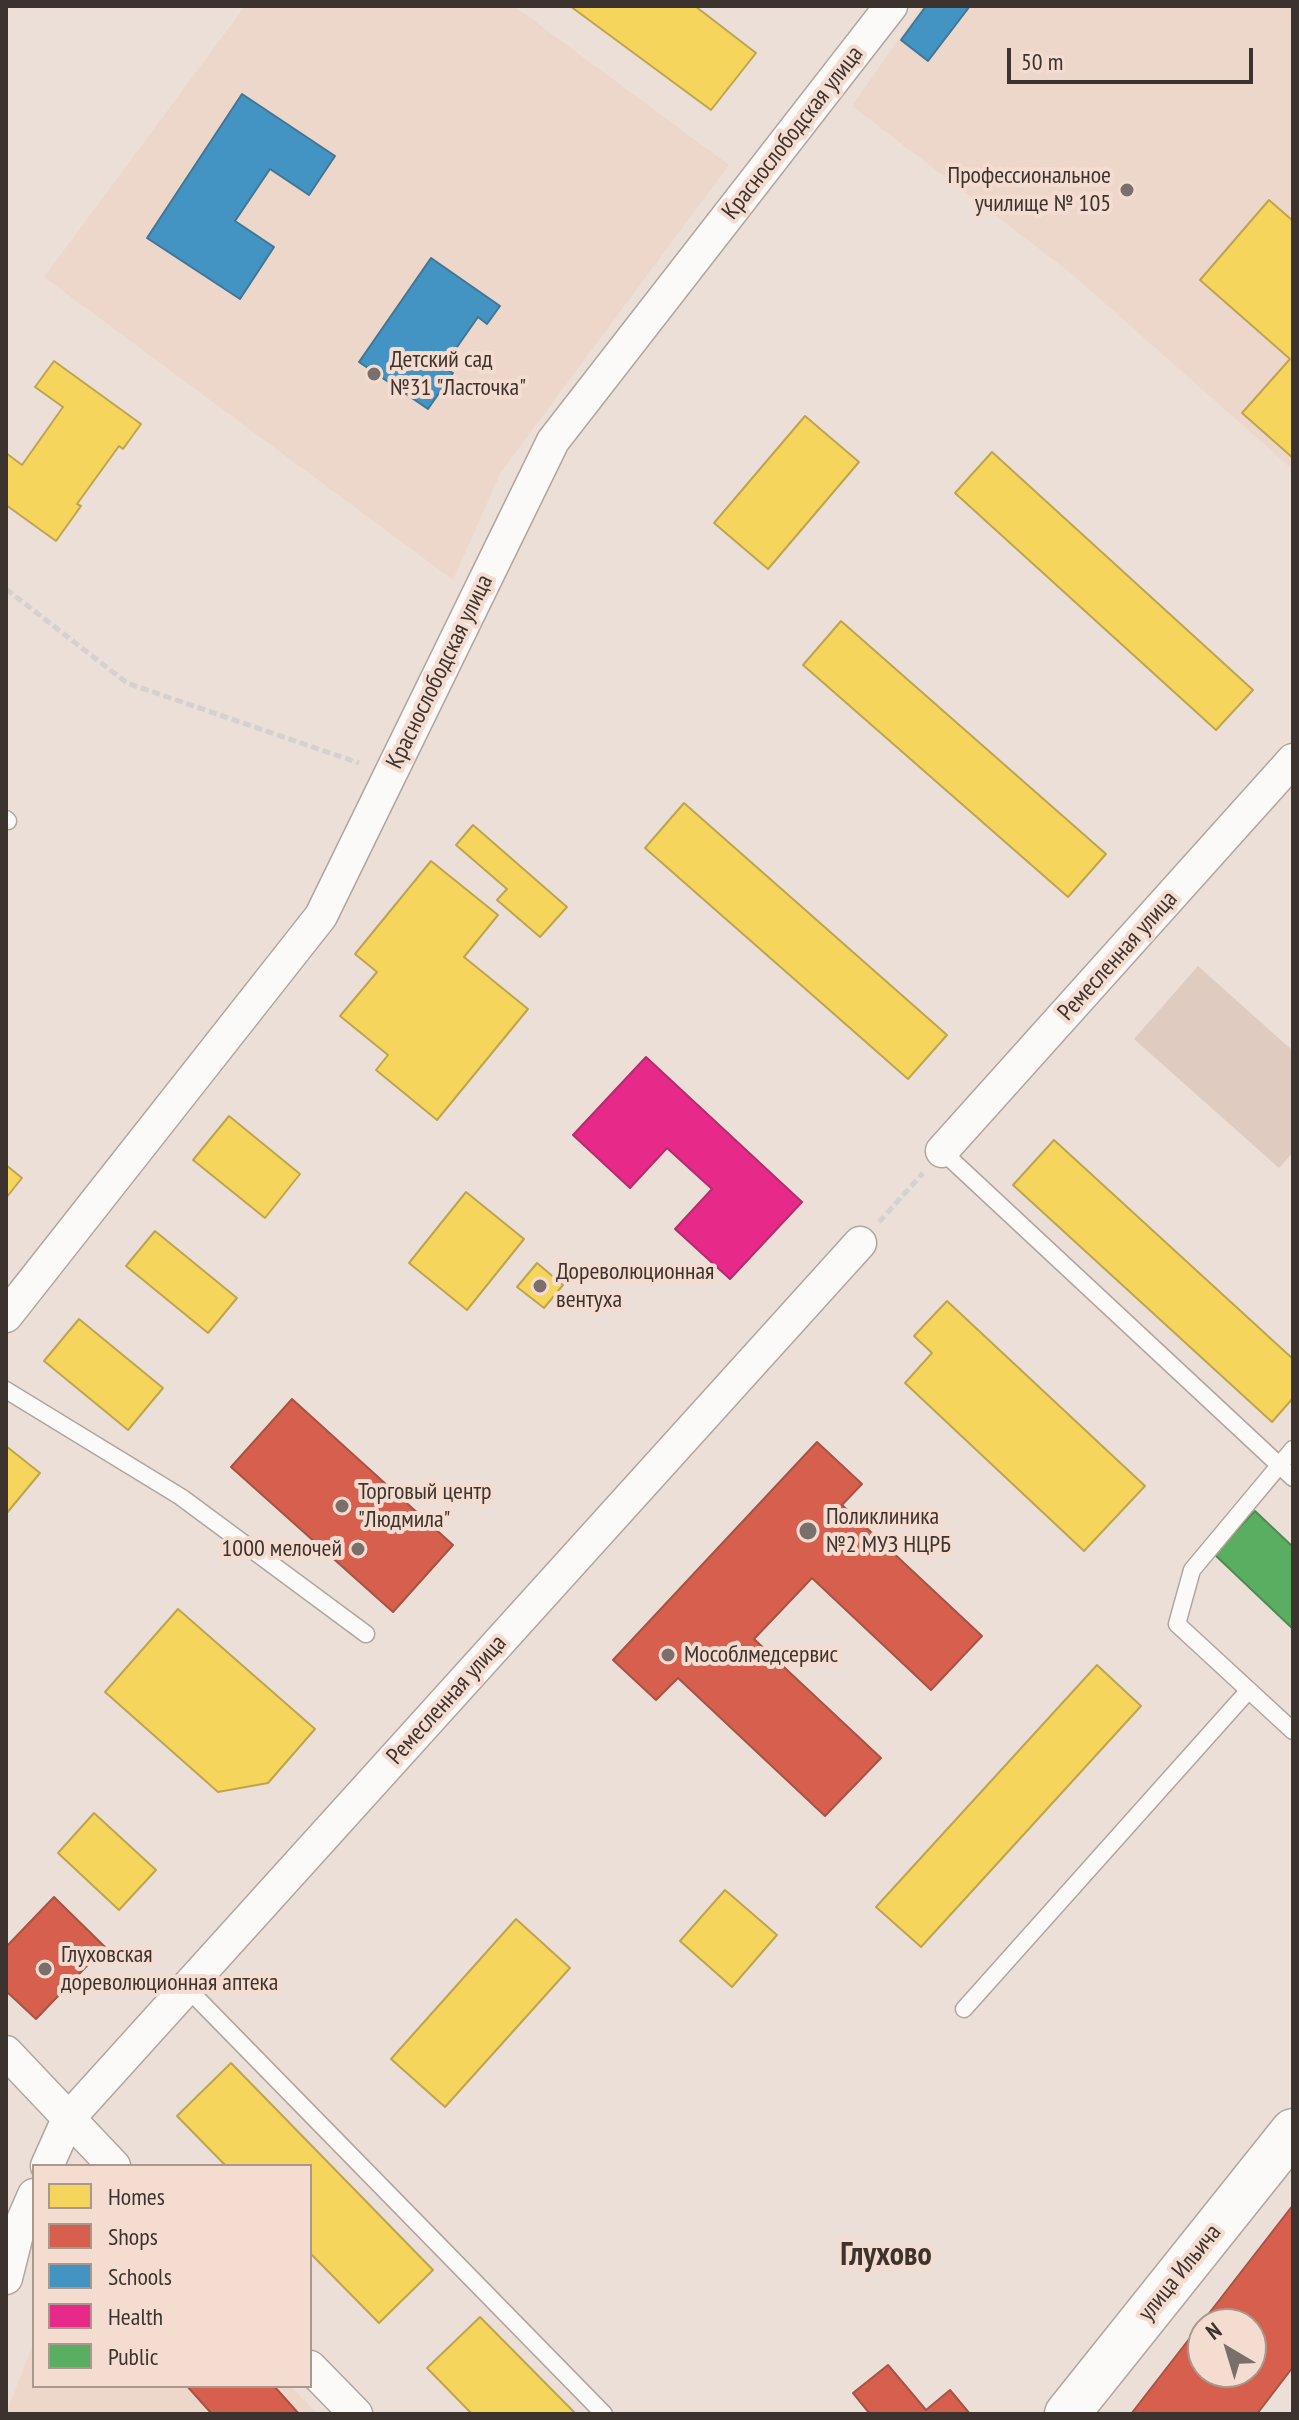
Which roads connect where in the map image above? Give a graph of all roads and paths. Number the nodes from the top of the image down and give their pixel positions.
1 (877, 14) edge
2 (6, 589) edge
3 (1293, 760) edge
4 (390, 774) junction
5 (942, 1151) junction
6 (860, 1243) joint
7 (6, 1316) edge
8 (6, 1390) edge
9 (1293, 1449) edge
10 (1279, 1465) junction
11 (1293, 1478) edge
12 (366, 1634) dead end
13 (1249, 1690) junction
14 (1293, 1731) edge
15 (187, 1988) junction
16 (964, 2009) dead end
17 (6, 2052) edge
18 (68, 2119) junction
19 (1293, 2131) edge
20 (48, 2164) edge
21 (112, 2164) edge
22 (32, 2200) edge
23 (6, 2278) edge
24 (312, 2369) edge
25 (356, 2414) edge
26 (604, 2414) edge
27 (1067, 2414) edge

1 - 4 street, Краснослободская улица
2 - 4 path
3 - 5 street, Ремесленная улица
4 - 7 street, Краснослободская улица
5 - 6 path
5 - 10 lane
6 - 15 street, Ремесленная улица
8 - 12 lane
9 - 10 lane
10 - 11 lane
10 - 13 lane
13 - 14 lane
13 - 16 lane
15 - 18 street, Ремесленная улица
15 - 26 lane
17 - 18 street
18 - 20 street, Ремесленная улица
18 - 21 street
19 - 27 main road, улица Ильича
22 - 23 street
24 - 25 street

